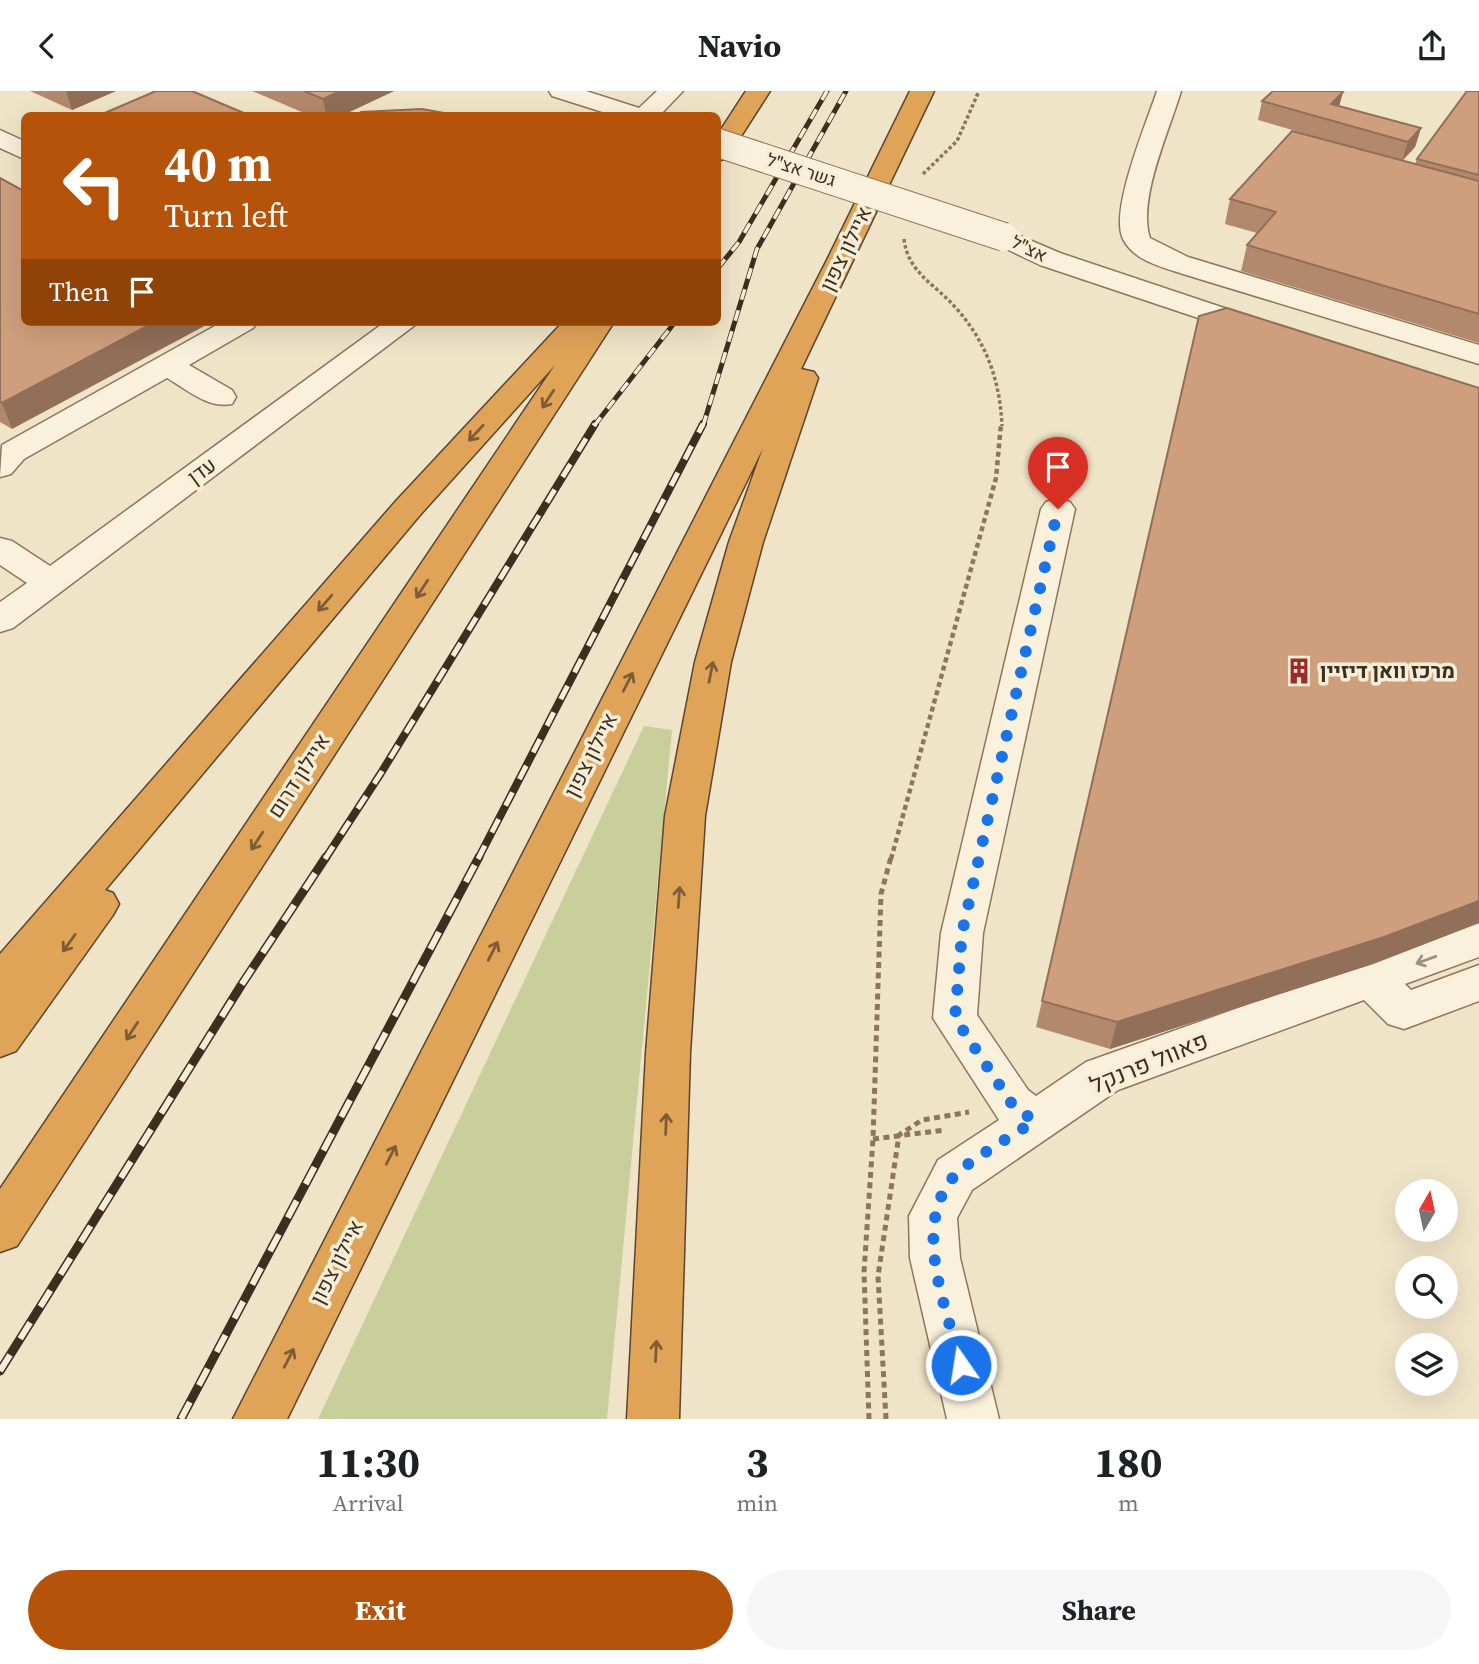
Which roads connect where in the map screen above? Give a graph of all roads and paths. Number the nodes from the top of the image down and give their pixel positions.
1 (561, 91) edge
2 (671, 91) edge
3 (758, 91) edge
4 (922, 91) edge
5 (979, 91) edge
6 (1169, 91) edge
7 (626, 112) edge
8 (649, 112) edge
9 (0, 138) edge
10 (721, 144) edge
11 (721, 148) edge
12 (21, 149) edge
13 (919, 179) dead end
14 (863, 215) junction
15 (904, 237) dead end
16 (1004, 237) joint
17 (1193, 310) junction
18 (236, 326) edge
19 (385, 326) edge
20 (575, 326) edge
21 (596, 326) edge
22 (1284, 336) edge
23 (1479, 355) edge
24 (167, 365) junction
25 (1479, 380) edge
26 (221, 397) dead end
27 (3, 454) edge
28 (1058, 509) dead end
29 (0, 549) edge
30 (49, 582) junction
31 (0, 620) edge
32 (283, 650) junction
33 (1479, 940) edge
34 (1372, 972) junction
35 (1479, 983) edge
36 (0, 984) edge
37 (0, 1038) edge
38 (1034, 1121) junction
39 (0, 1230) edge
40 (259, 1419) edge
41 (653, 1419) edge
42 (869, 1419) edge
43 (973, 1419) edge

1 - 7 street
2 - 8 street
3 - 11 highway
4 - 14 highway, איילון צפון
5 - 13 path
6 - 23 street
9 - 12 street
10 - 16 street, גשר אצ"ל, bridge
40 -> 14 highway, איילון צפון
41 -> 14 highway
15 - 42 path
16 - 17 street, אצ"ל
17 - 22 street, אצ"ל
17 - 25 street, אצ"ל
18 - 24 street
19 - 30 street, עדן
20 -> 32 highway
21 -> 39 highway, איילון דרום
24 - 26 street
24 - 27 street
28 - 38 street
29 - 30 street
30 - 31 street, עדן
32 - 36 highway
32 -> 37 highway
33 -> 34 street, פאוול פרנקל
34 - 35 street
34 - 38 street, פאוול פרנקל
38 - 43 street, פאוול פרנקל

